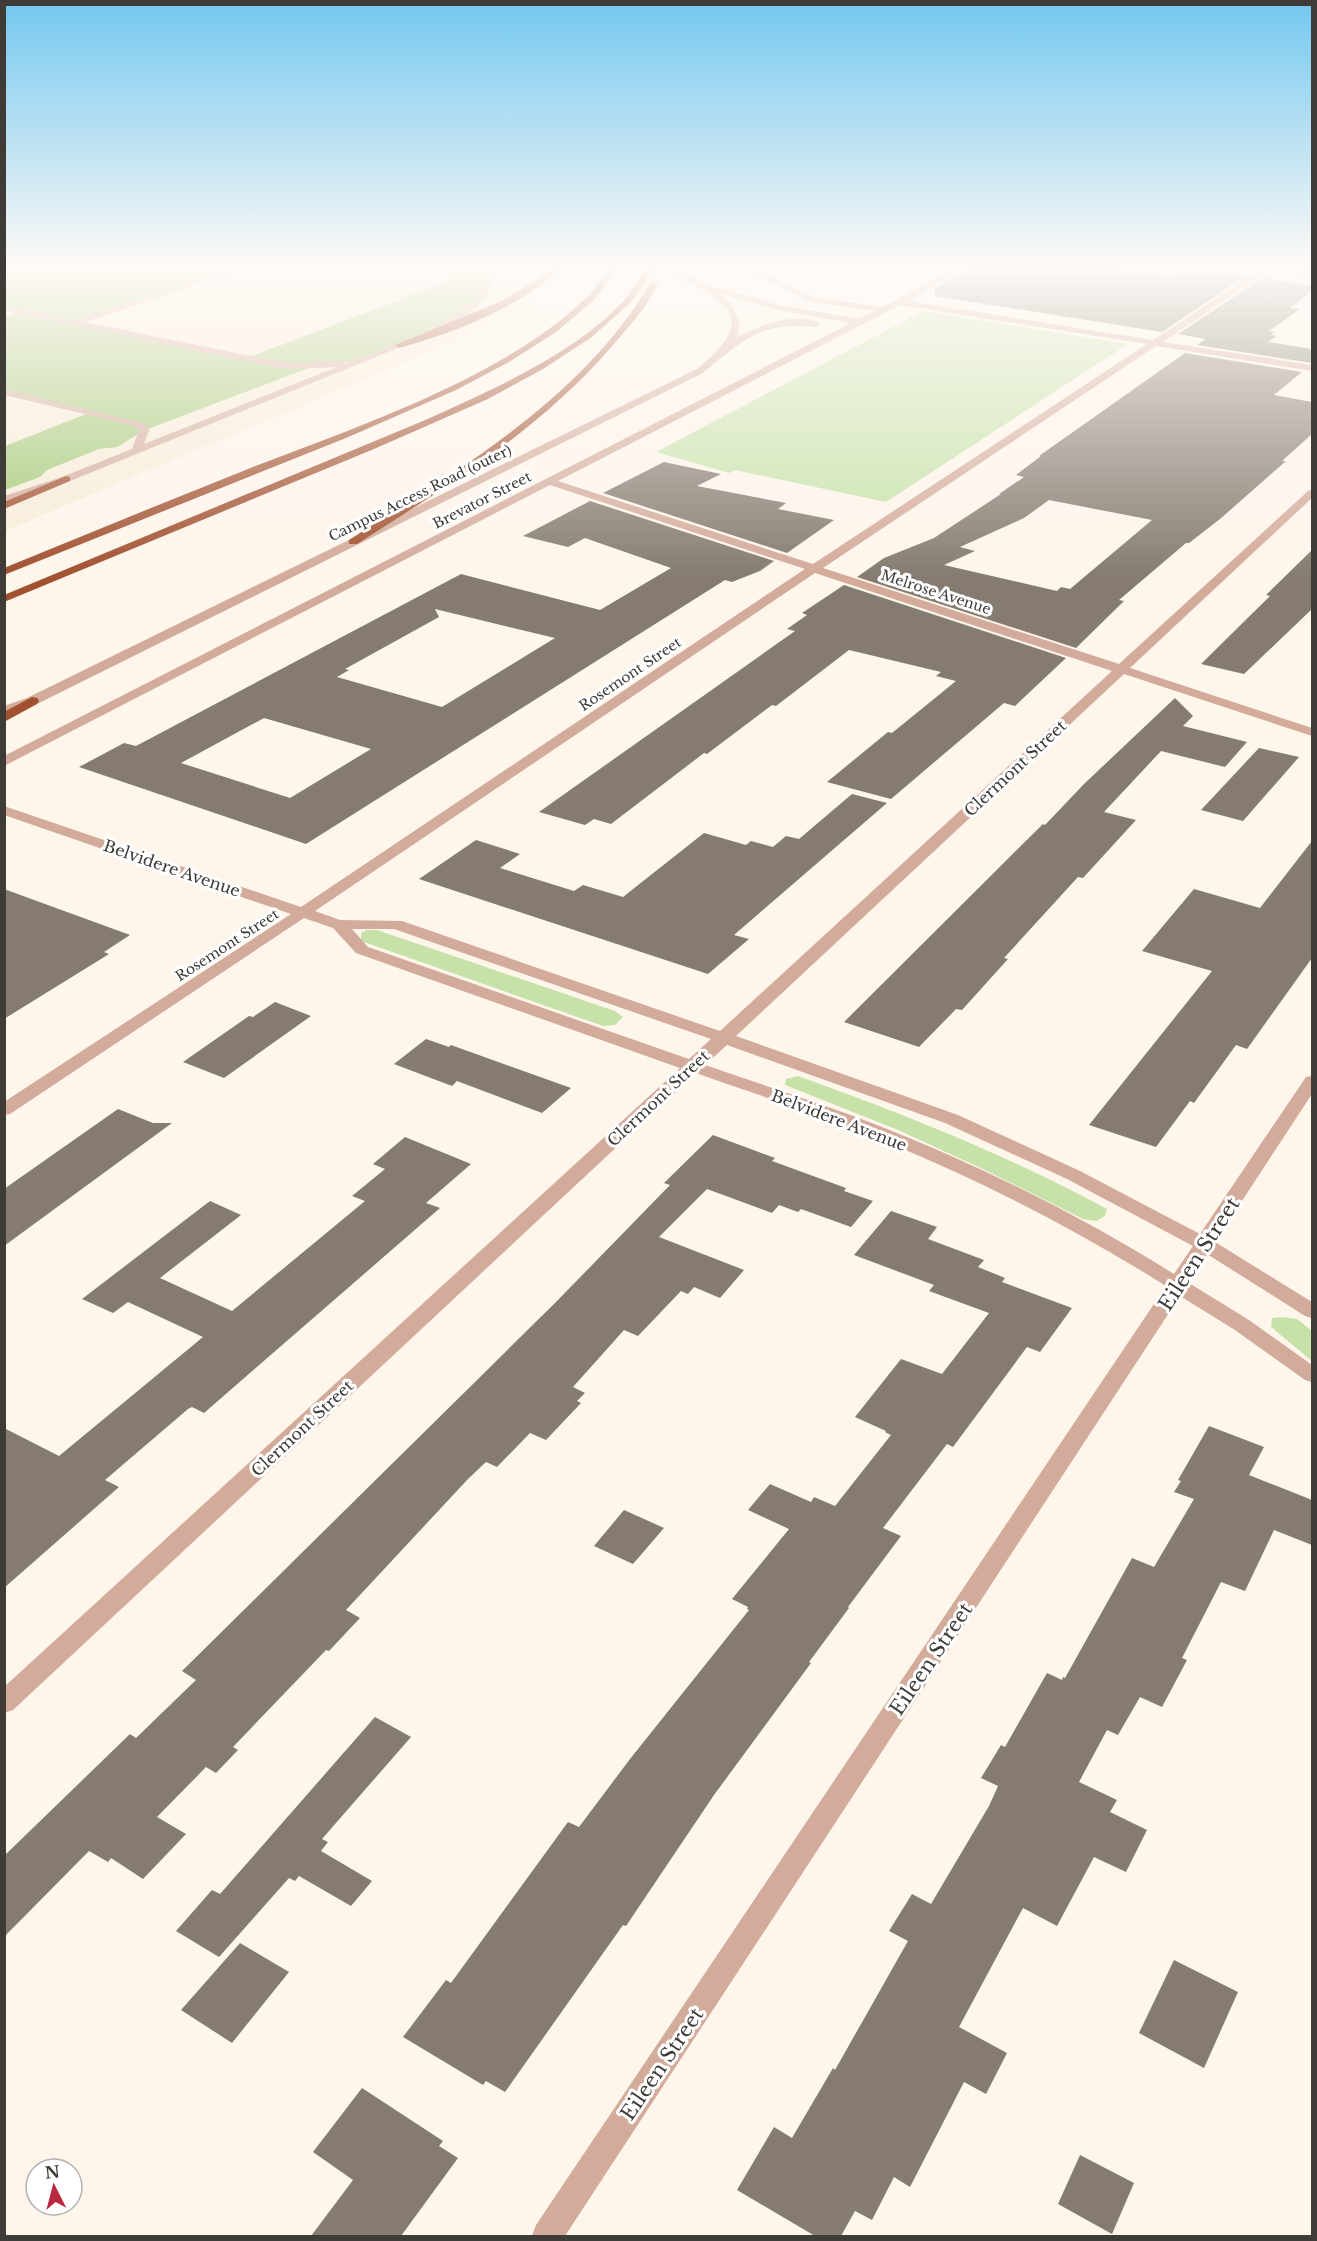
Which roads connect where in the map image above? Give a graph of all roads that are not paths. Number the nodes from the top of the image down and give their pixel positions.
1 (341, 369) edge
2 (489, 369) edge
3 (535, 369) edge
4 (587, 369) edge
5 (701, 369) edge
6 (769, 369) edge
7 (1115, 369) edge
8 (4, 392) edge
9 (137, 450) junction
10 (66, 478) junction
11 (550, 482) junction
12 (1312, 493) edge
13 (4, 500) edge
14 (4, 506) edge
15 (353, 542) junction
16 (815, 568) junction
17 (4, 572) edge
18 (4, 598) edge
19 (1121, 669) junction
20 (32, 701) junction
21 (4, 710) edge
22 (4, 718) edge
23 (1312, 732) edge
24 (4, 762) edge
25 (4, 810) edge
26 (303, 914) junction
27 (339, 925) junction
28 (724, 1036) junction
29 (692, 1066) junction
30 (1312, 1081) edge
31 (4, 1110) edge
32 (1205, 1244) junction
33 (1178, 1286) junction
34 (1312, 1311) edge
35 (1312, 1375) edge
36 (4, 1703) edge
37 (548, 2236) edge

1 - 9 street
2 - 17 highway
3 - 18 highway
4 - 15 highway
5 - 15 street, Campus Access Road (outer)
6 - 11 street, Brevator Street
7 - 16 street, Rosemont Street
8 - 9 street
9 - 10 street
10 - 13 street
10 - 14 highway
11 - 16 street, Melrose Avenue
11 - 24 street, Brevator Street
12 - 19 street, Clermont Street
15 - 20 street, Campus Access Road (outer)
16 - 19 street, Melrose Avenue
16 - 26 street, Rosemont Street
19 - 23 street, Melrose Avenue
19 - 28 street, Clermont Street
20 - 21 street, Campus Access Road (outer)
20 - 22 highway
25 - 26 street, Belvidere Avenue
26 - 27 street, Belvidere Avenue
26 - 31 street, Rosemont Street
27 - 28 street, Belvidere Avenue
27 - 29 street, Belvidere Avenue
28 - 29 street, Clermont Street
28 - 32 street, Belvidere Avenue
29 - 33 street, Belvidere Avenue
29 - 36 street, Clermont Street
30 - 32 street, Eileen Street
32 - 33 street, Eileen Street
32 - 34 street, Belvidere Avenue
33 - 35 street, Belvidere Avenue
33 - 37 street, Eileen Street

